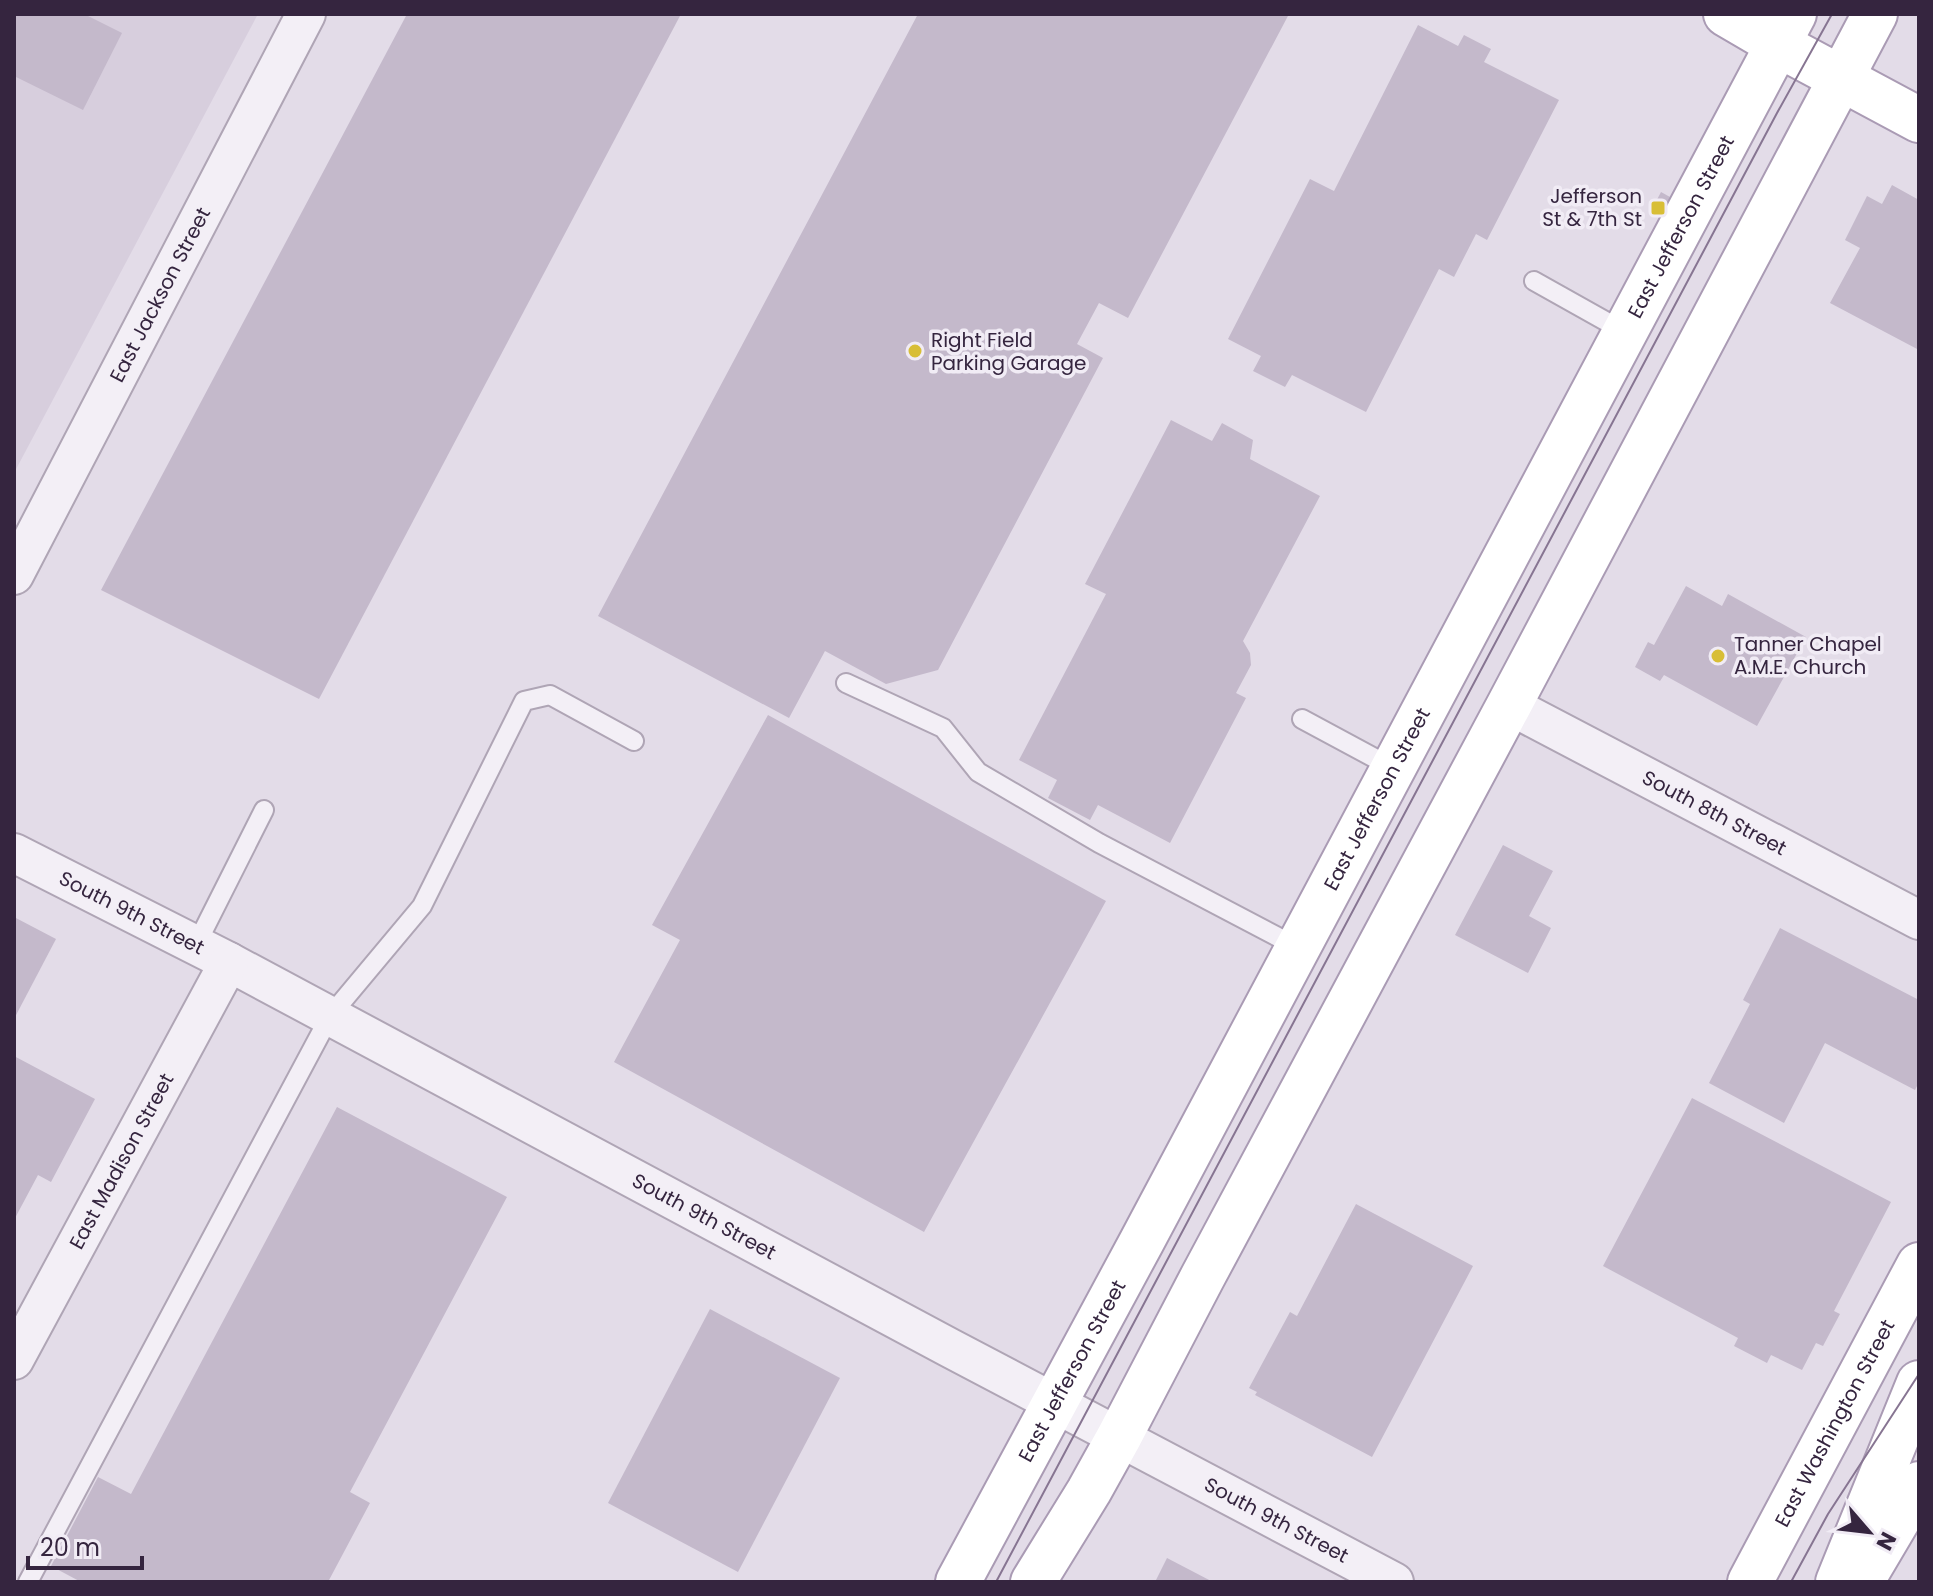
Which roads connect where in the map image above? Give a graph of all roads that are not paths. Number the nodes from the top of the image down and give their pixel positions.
1 (1726, 14) edge
2 (1875, 14) edge
3 (302, 16) edge
4 (1786, 30) edge
5 (1840, 78) junction
6 (1919, 120) edge
7 (1534, 281) dead end
8 (1625, 332) junction
9 (14, 575) edge
10 (846, 683) dead end
11 (1509, 705) junction
12 (1302, 719) dead end
13 (634, 741) dead end
14 (1393, 768) junction
15 (264, 810) dead end
16 (14, 853) edge
17 (1919, 920) edge
18 (196, 945) junction
19 (1297, 947) junction
20 (229, 962) junction
21 (330, 1016) junction
22 (1919, 1265) edge
23 (14, 1360) edge
24 (1919, 1383) edge
25 (1055, 1403) junction
26 (1119, 1437) junction
27 (1919, 1484) edge
28 (1089, 1491) junction
29 (28, 1582) edge
30 (958, 1582) edge
31 (1033, 1582) edge
32 (1055, 1582) edge
33 (1394, 1582) edge
34 (1750, 1582) edge
35 (1838, 1582) edge
36 (1861, 1582) edge

1 - 4 main road
2 - 5 main road
3 - 9 street, East Jackson Street
4 - 5 main road
4 - 8 main road, East Jefferson Street
5 - 6 main road
5 - 11 main road
7 - 8 lane
8 - 14 main road, East Jefferson Street
10 - 19 lane
11 - 17 street, South 8th Street
11 - 26 main road
12 - 14 lane
13 - 21 lane
14 - 19 main road, East Jefferson Street
15 - 18 lane
16 - 18 street, South 9th Street
18 - 20 street, South 9th Street
19 - 25 main road, East Jefferson Street
20 - 21 street, South 9th Street
20 - 23 street, East Madison Street
21 - 25 street, South 9th Street
21 - 29 lane
22 - 34 main road, East Washington Street
24 - 35 main road
25 - 26 street, South 9th Street
25 - 30 main road, East Jefferson Street
26 - 28 main road
26 - 33 street, South 9th Street
27 - 36 main road
28 - 31 main road
28 - 32 main road

